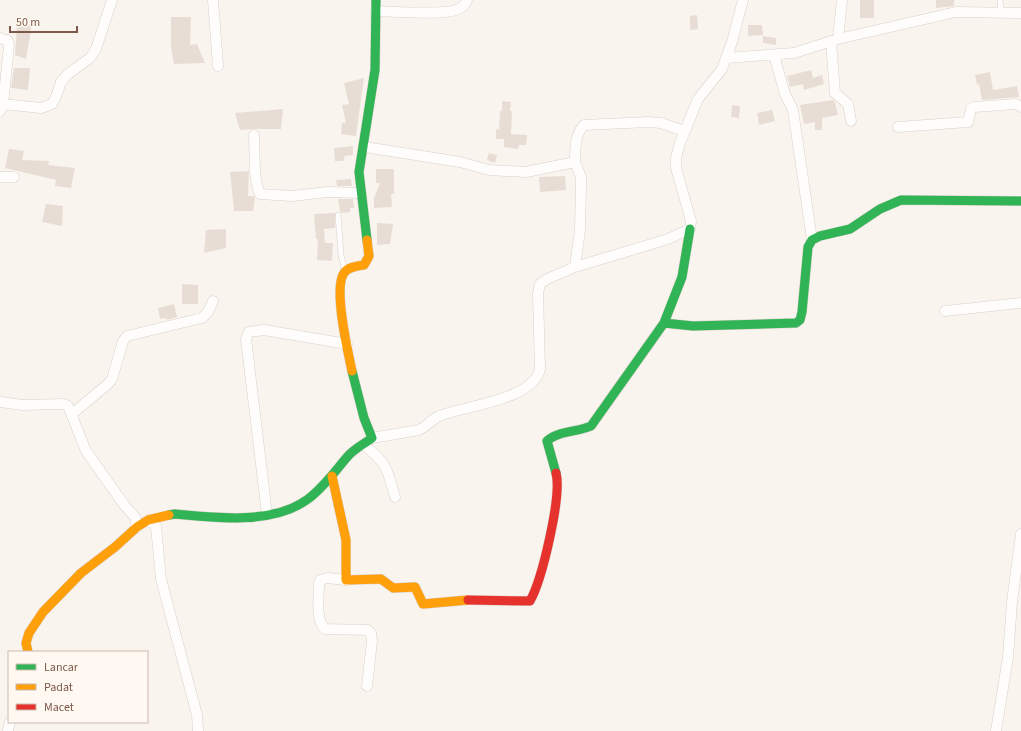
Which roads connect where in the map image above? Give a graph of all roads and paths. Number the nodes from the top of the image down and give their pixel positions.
1 (112, 0) edge
2 (213, 0) edge
3 (376, 0) edge
4 (468, 0) edge
5 (743, 0) edge
6 (842, 0) edge
7 (1000, 0) edge
8 (376, 11) junction
9 (1001, 12) junction
10 (1021, 13) edge
11 (0, 38) edge
12 (834, 40) junction
13 (774, 55) junction
14 (726, 58) junction
15 (218, 66) dead end
16 (1021, 107) edge
17 (2, 108) edge
18 (851, 121) dead end
19 (898, 127) dead end
20 (684, 131) junction
21 (254, 135) dead end
22 (365, 147) junction
23 (575, 162) junction
24 (0, 177) edge
25 (14, 177) dead end
26 (361, 193) junction
27 (1021, 201) edge
28 (338, 215) dead end
29 (690, 229) junction
30 (812, 240) junction
31 (575, 268) junction
32 (345, 272) junction
33 (213, 301) dead end
34 (1021, 303) edge
35 (945, 311) dead end
36 (664, 323) junction
37 (347, 344) junction
38 (0, 402) edge
39 (72, 414) junction
40 (372, 438) junction
41 (364, 445) junction
42 (332, 476) junction
43 (395, 497) dead end
44 (267, 514) junction
45 (148, 520) junction
46 (137, 527) junction
47 (1021, 534) edge
48 (346, 580) junction
49 (28, 651) edge
50 (368, 686) dead end
51 (198, 731) edge
52 (996, 731) edge

1 - 17 street
2 - 15 street
3 - 8 street
4 - 8 street
5 - 14 street
6 - 12 street
7 - 9 lane
8 - 22 street
9 - 10 street
9 - 12 street
11 - 17 street
12 - 13 street
12 - 18 street
13 - 14 street
13 - 30 street
14 - 20 street
16 - 19 street
20 - 23 street
20 - 29 street
21 - 26 street
22 - 23 street
22 - 26 street
23 - 31 street
24 - 25 street
26 - 32 street
27 - 30 street
28 - 32 lane
29 - 31 street
29 - 36 street
30 - 36 street
31 - 40 street
32 - 37 street
33 - 39 street
34 - 35 street
36 - 48 street
37 - 40 street
37 - 44 street
38 - 39 street
39 - 46 street
40 - 41 street
41 - 42 street
41 - 43 street
42 - 44 street
42 - 48 street
44 - 45 street
45 - 46 street
45 - 51 street
46 - 49 street
47 - 52 street
48 - 50 street

